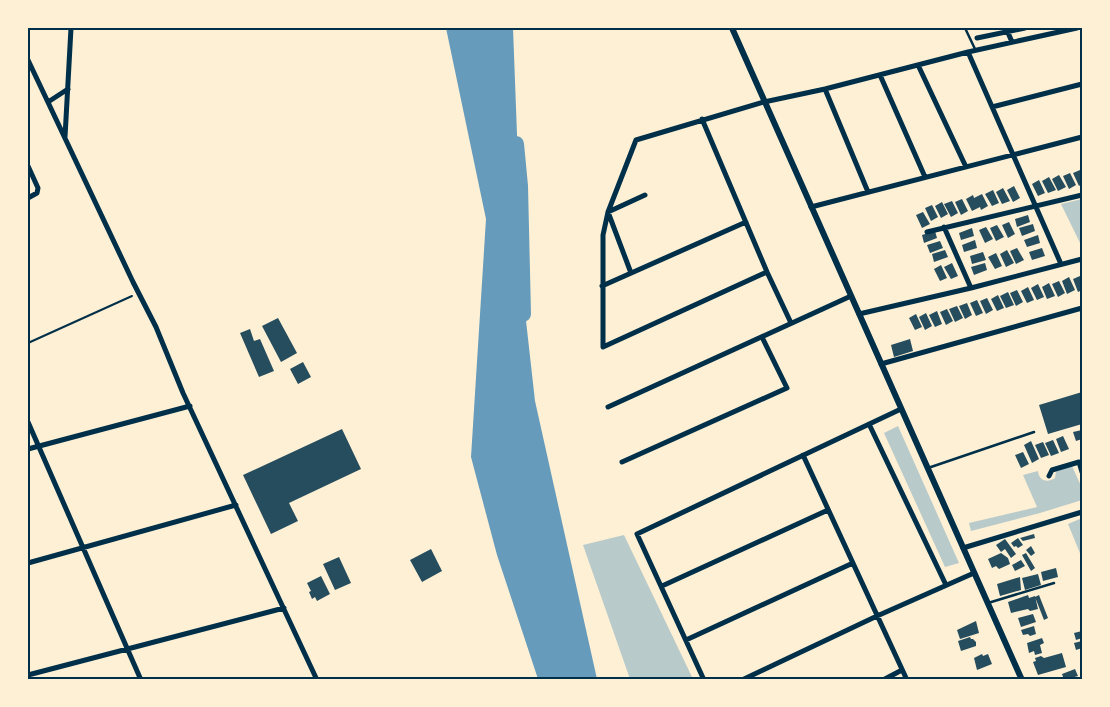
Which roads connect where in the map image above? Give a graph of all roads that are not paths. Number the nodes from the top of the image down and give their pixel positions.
1 (72, 28) edge
2 (732, 28) edge
3 (965, 28) edge
4 (1025, 28) edge
5 (1077, 28) edge
6 (1007, 30) edge
7 (977, 38) dead end
8 (1012, 42) junction
9 (975, 51) junction
10 (968, 52) junction
11 (28, 60) edge
12 (918, 65) junction
13 (880, 75) junction
14 (1082, 84) edge
15 (68, 89) junction
16 (825, 89) junction
17 (48, 102) junction
18 (764, 102) junction
19 (992, 107) junction
20 (702, 119) junction
21 (1082, 136) edge
22 (65, 138) junction
23 (1012, 155) junction
24 (28, 166) edge
25 (966, 166) junction
26 (925, 177) junction
27 (868, 192) junction
28 (1082, 194) edge
29 (645, 195) dead end
30 (28, 198) edge
31 (1035, 206) junction
32 (811, 207) junction
33 (608, 212) junction
34 (746, 222) junction
35 (944, 228) junction
36 (927, 232) dead end
37 (1082, 259) edge
38 (1061, 264) junction
39 (767, 272) junction
40 (631, 273) junction
41 (602, 286) junction
42 (971, 288) junction
43 (851, 296) junction
44 (1082, 308) edge
45 (858, 314) junction
46 (791, 323) junction
47 (762, 337) junction
48 (881, 364) junction
49 (190, 406) junction
50 (608, 406) dead end
51 (901, 409) junction
52 (28, 422) edge
53 (870, 424) junction
54 (1034, 432) dead end
55 (38, 446) junction
56 (28, 449) edge
57 (803, 455) junction
58 (622, 462) dead end
59 (927, 468) junction
60 (1082, 472) edge
61 (1049, 476) dead end
62 (236, 505) junction
63 (828, 510) junction
64 (1082, 512) edge
65 (83, 548) junction
66 (963, 548) junction
67 (28, 563) edge
68 (852, 563) junction
69 (974, 573) junction
70 (1054, 583) dead end
71 (946, 585) junction
72 (662, 586) junction
73 (988, 603) junction
74 (284, 608) junction
75 (877, 616) junction
76 (686, 640) junction
77 (127, 649) junction
78 (902, 670) junction
79 (28, 675) edge
80 (141, 680) edge
81 (317, 680) edge
82 (704, 680) edge
83 (742, 680) edge
84 (883, 680) edge
85 (907, 680) edge
86 (1022, 680) edge

1 - 15 street
2 - 18 street
3 - 9 lane
4 - 6 street
5 - 8 street
6 - 7 street
6 - 8 street
8 - 9 street
9 - 10 street
10 - 12 street
10 - 19 street
11 - 17 street
12 - 13 street
12 - 25 street
13 - 16 street
13 - 26 street
14 - 19 street
15 - 17 street
15 - 22 street
16 - 18 street
16 - 27 street
17 - 22 street
18 - 20 street
18 - 32 street
19 - 23 street
20 - 33 street
20 - 34 street
21 - 23 street
22 - 49 street
23 - 25 street
23 - 31 street
24 - 30 street
25 - 26 street
26 - 27 street
27 - 32 street
28 - 31 street
29 - 33 street
31 - 35 street
31 - 38 street
32 - 43 street
33 - 40 street
33 - 41 street
34 - 39 street
34 - 40 street
35 - 36 street
35 - 42 street
37 - 38 street
38 - 42 street
39 - 41 street
39 - 46 street
40 - 41 street
42 - 45 street
43 - 45 street
43 - 46 street
44 - 48 street
45 - 48 street
46 - 47 street
47 - 50 street
47 - 58 street
48 - 51 street
49 - 55 street
49 - 62 street
51 - 53 street
51 - 59 street
52 - 55 street
53 - 57 street
53 - 71 street
54 - 59 lane
55 - 56 street
55 - 65 street
57 - 63 street
57 - 72 street
59 - 66 street
60 - 61 street
62 - 65 street
62 - 74 street
63 - 68 street
63 - 72 street
64 - 66 street
65 - 67 street
65 - 77 street
66 - 69 street
68 - 75 street
68 - 76 street
69 - 71 street
69 - 73 street
70 - 73 lane
71 - 75 street
72 - 76 street
73 - 86 street
74 - 77 street
74 - 81 street
75 - 78 street
75 - 83 street
76 - 82 street
77 - 79 street
77 - 80 street
78 - 84 street
78 - 85 street

